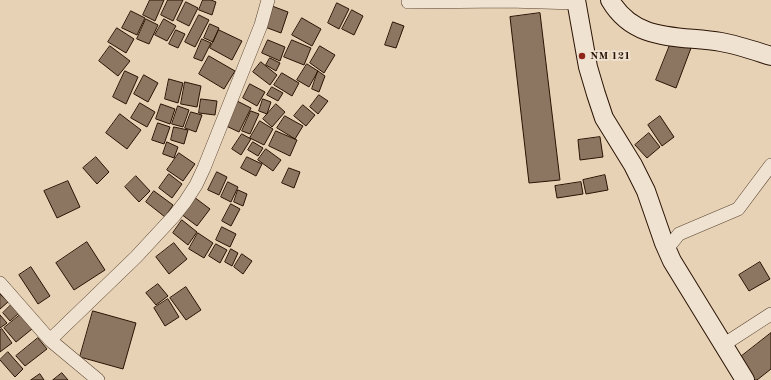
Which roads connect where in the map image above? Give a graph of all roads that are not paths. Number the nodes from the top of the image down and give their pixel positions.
1 (268, 0) edge
2 (610, 0) edge
3 (576, 1) edge
4 (408, 2) dead end
5 (771, 56) edge
6 (771, 165) edge
7 (667, 249) junction
8 (0, 283) edge
9 (771, 314) edge
10 (50, 340) junction
11 (723, 345) junction
12 (98, 380) edge
13 (745, 380) edge

1 - 10 street
2 - 5 street
3 - 4 street
3 - 7 street
6 - 7 street
7 - 11 street
8 - 10 street
9 - 11 street
10 - 12 street
11 - 13 street

